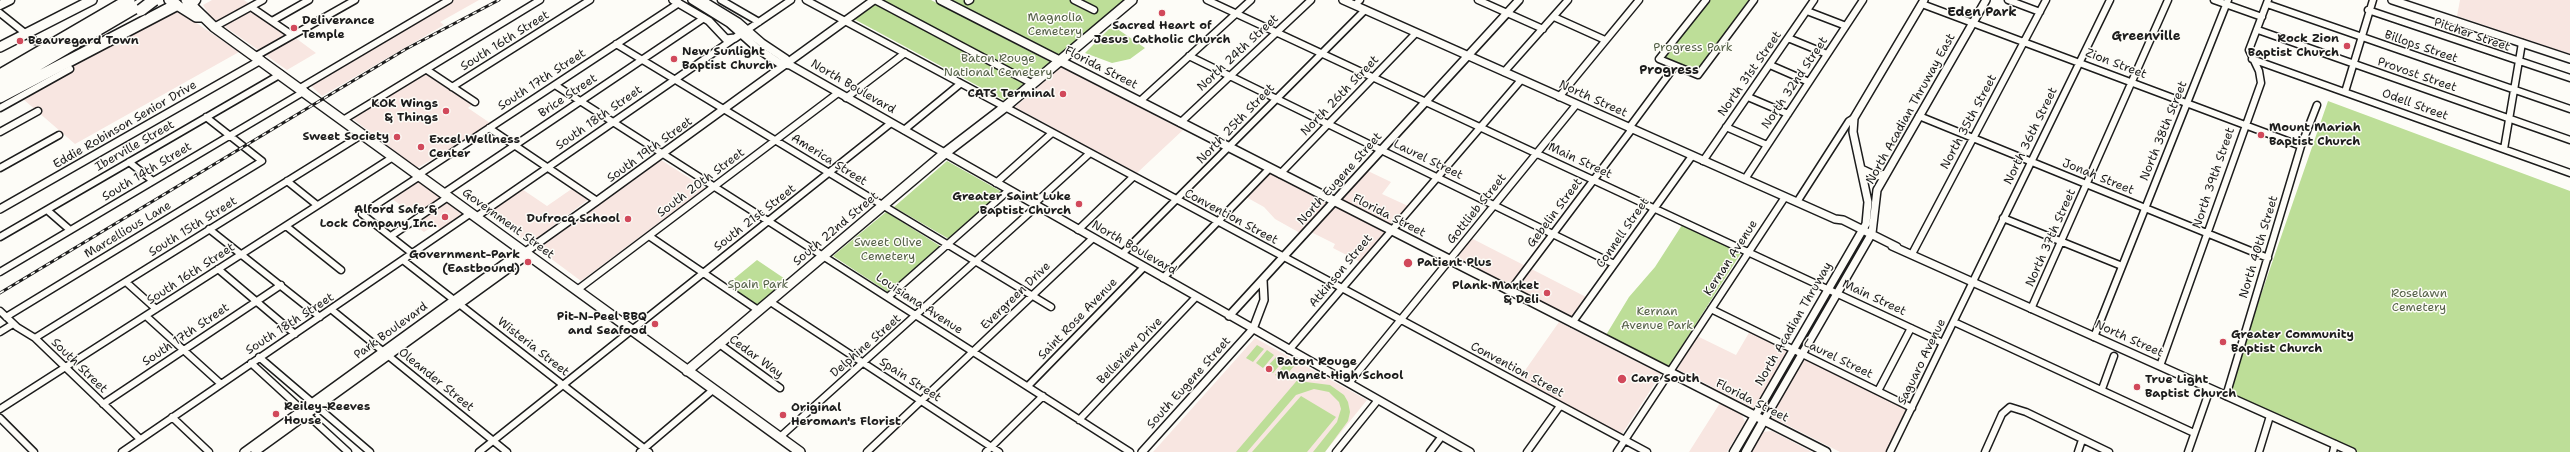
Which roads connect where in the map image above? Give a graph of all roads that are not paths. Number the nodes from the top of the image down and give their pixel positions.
1 (10, 0) edge
2 (92, 0) edge
3 (129, 0) edge
4 (149, 0) edge
5 (154, 0) edge
6 (263, 0) edge
7 (309, 0) edge
8 (355, 0) edge
9 (449, 0) edge
10 (540, 0) edge
11 (590, 0) edge
12 (692, 0) edge
13 (702, 0) edge
14 (721, 0) edge
15 (791, 0) edge
16 (806, 0) edge
17 (875, 0) edge
18 (941, 0) edge
19 (1074, 0) edge
20 (1132, 0) edge
21 (1207, 0) edge
22 (1251, 0) edge
23 (1311, 0) edge
24 (1342, 0) edge
25 (1360, 0) edge
26 (1478, 0) edge
27 (1519, 0) edge
28 (1567, 0) edge
29 (1639, 0) edge
30 (1706, 0) edge
31 (1754, 0) edge
32 (1814, 0) edge
33 (1864, 0) edge
34 (1986, 0) edge
35 (2008, 0) edge
36 (2046, 0) edge
37 (2110, 0) edge
38 (2168, 0) edge
39 (2214, 0) edge
40 (2373, 0) edge
41 (2392, 0) edge
42 (190, 1) edge
43 (172, 2) edge
44 (676, 2) edge
45 (1923, 2) edge
46 (2227, 2) edge
47 (2267, 2) edge
48 (0, 5) edge
49 (1355, 5) junction
50 (251, 7) junction
51 (138, 9) junction
52 (1094, 10) dead end
53 (1365, 10) junction
54 (2368, 10) junction
55 (1807, 11) junction
56 (2040, 12) junction
57 (0, 13) edge
58 (1508, 13) junction
59 (1236, 14) junction
60 (155, 15) junction
61 (201, 17) junction
62 (1554, 17) junction
63 (2262, 17) junction
64 (704, 18) junction
65 (272, 21) junction
66 (845, 21) junction
67 (759, 22) junction
68 (1973, 22) junction
69 (90, 23) junction
70 (1846, 26) junction
71 (214, 27) junction
72 (1543, 28) junction
73 (2258, 30) junction
74 (744, 32) junction
75 (1276, 32) junction
76 (1416, 33) junction
77 (26, 34) junction
78 (292, 35) junction
79 (2360, 37) junction
80 (735, 38) junction
81 (1788, 38) junction
82 (1606, 40) junction
83 (35, 41) dead end
84 (2024, 41) junction
85 (2522, 43) junction
86 (616, 44) junction
87 (0, 47) edge
88 (904, 53) junction
89 (1323, 53) junction
90 (1827, 54) junction
91 (1189, 56) junction
92 (1468, 56) junction
93 (259, 58) junction
94 (2252, 59) junction
95 (2570, 59) edge
96 (642, 60) junction
97 (1060, 61) junction
98 (2519, 61) junction
99 (2080, 62) junction
100 (787, 63) junction
101 (2352, 64) junction
102 (1770, 65) junction
103 (1675, 66) junction
104 (0, 67) edge
105 (70, 69) dead end
106 (426, 70) junction
107 (1504, 72) junction
108 (0, 74) edge
109 (281, 74) junction
110 (1230, 76) junction
111 (1373, 77) junction
112 (2570, 78) edge
113 (675, 80) junction
114 (1522, 80) junction
115 (1809, 82) junction
116 (2132, 82) junction
117 (960, 84) junction
118 (1033, 84) junction
119 (555, 85) junction
120 (0, 87) edge
121 (452, 87) junction
122 (2514, 89) junction
123 (302, 90) junction
124 (2345, 92) junction
125 (0, 93) edge
126 (838, 93) junction
127 (0, 97) edge
128 (1559, 97) junction
129 (1748, 97) junction
130 (846, 98) junction
131 (1276, 99) junction
132 (580, 101) junction
133 (1425, 101) junction
134 (475, 102) dead end
135 (1139, 102) junction
136 (2187, 103) junction
137 (1576, 104) junction
138 (2317, 105) dead end
139 (1005, 107) junction
140 (0, 108) edge
141 (2570, 108) edge
142 (724, 109) junction
143 (38, 111) dead end
144 (1788, 114) junction
145 (1919, 116) junction
146 (206, 117) junction
147 (1854, 118) junction
148 (2509, 119) junction
149 (343, 120) junction
150 (613, 122) junction
151 (891, 123) junction
152 (1180, 123) junction
153 (0, 124) edge
154 (1328, 124) junction
155 (2244, 124) junction
156 (1481, 127) junction
157 (1726, 127) junction
158 (489, 128) junction
159 (1631, 129) junction
160 (904, 130) junction
161 (3, 131) edge
162 (1052, 133) junction
163 (363, 134) junction
164 (59, 135) dead end
165 (230, 136) junction
166 (1974, 139) junction
167 (776, 140) junction
168 (2570, 140) edge
169 (515, 145) junction
170 (1767, 145) junction
171 (2301, 146) junction
172 (1228, 148) junction
173 (2504, 149) junction
174 (1381, 150) junction
175 (945, 153) junction
176 (1090, 153) junction
177 (1536, 153) junction
178 (662, 154) junction
179 (393, 156) junction
180 (1692, 156) junction
181 (1703, 161) junction
182 (129, 162) junction
183 (2031, 162) junction
184 (548, 167) junction
185 (0, 168) edge
186 (1270, 169) junction
187 (1861, 170) junction
188 (2570, 173) edge
189 (831, 174) junction
190 (1280, 174) junction
191 (1886, 174) junction
192 (419, 176) junction
193 (1437, 176) junction
194 (1133, 177) junction
195 (1745, 179) junction
196 (1595, 180) junction
197 (153, 181) junction
198 (288, 181) junction
199 (996, 183) junction
200 (2087, 185) junction
201 (714, 187) junction
202 (1009, 190) junction
203 (446, 195) junction
204 (1785, 197) junction
205 (597, 201) junction
206 (1177, 201) junction
207 (1333, 201) junction
208 (1797, 202) junction
209 (1494, 204) junction
210 (317, 205) junction
211 (1035, 205) junction
212 (882, 206) junction
213 (1654, 207) junction
214 (2145, 208) junction
215 (0, 209) edge
216 (47, 210) junction
217 (473, 215) junction
218 (2003, 218) junction
219 (1835, 219) junction
220 (768, 220) junction
221 (1867, 220) junction
222 (1217, 222) junction
223 (1850, 224) junction
224 (286, 226) junction
225 (70, 230) junction
226 (209, 230) junction
227 (1078, 230) junction
228 (1390, 230) junction
229 (1862, 231) junction
230 (2206, 233) junction
231 (1553, 234) junction
232 (1870, 235) junction
233 (391, 236) junction
234 (649, 236) junction
235 (0, 237) edge
236 (1093, 238) junction
237 (2061, 242) junction
238 (948, 244) junction
239 (1749, 252) junction
240 (524, 253) junction
241 (241, 254) junction
242 (413, 254) junction
243 (1122, 254) junction
244 (1912, 254) junction
245 (823, 256) junction
246 (1283, 258) junction
247 (2268, 258) junction
248 (1450, 260) junction
249 (404, 261) junction
250 (976, 262) junction
251 (1614, 264) junction
252 (2122, 266) junction
253 (1144, 267) junction
254 (218, 269) junction
255 (341, 270) dead end
256 (0, 272) edge
257 (703, 272) junction
258 (1163, 278) junction
259 (1263, 280) junction
260 (126, 282) junction
261 (1973, 282) junction
262 (281, 286) junction
263 (1340, 288) junction
264 (1828, 289) junction
265 (577, 290) junction
266 (1510, 291) junction
267 (1836, 293) junction
268 (1032, 294) junction
269 (888, 297) junction
270 (1196, 297) junction
271 (458, 301) junction
272 (769, 301) junction
273 (256, 302) junction
274 (1051, 307) dead end
275 (156, 309) junction
276 (1711, 309) junction
277 (2031, 309) junction
278 (332, 310) junction
279 (758, 310) junction
280 (0, 311) edge
281 (916, 315) junction
282 (146, 316) junction
283 (1229, 316) junction
284 (6, 317) junction
285 (320, 317) junction
286 (1400, 320) junction
287 (1954, 322) junction
288 (1572, 323) junction
289 (13, 324) junction
290 (1911, 328) junction
291 (1253, 329) junction
292 (632, 330) junction
293 (0, 332) edge
294 (295, 334) junction
295 (2094, 337) junction
296 (34, 338) junction
297 (1943, 343) junction
298 (718, 344) junction
299 (184, 350) junction
300 (1289, 350) junction
301 (973, 352) junction
302 (1798, 352) junction
303 (386, 353) junction
304 (2114, 356) dead end
305 (259, 357) junction
306 (863, 362) junction
307 (251, 363) junction
308 (2160, 366) junction
309 (65, 368) junction
310 (688, 370) junction
311 (1670, 372) junction
312 (1349, 383) junction
313 (221, 384) junction
314 (563, 385) junction
315 (1028, 386) junction
316 (780, 388) dead end
317 (714, 389) junction
318 (2102, 389) junction
319 (2210, 389) junction
320 (1878, 391) junction
321 (1043, 396) junction
322 (2226, 396) junction
323 (922, 400) junction
324 (1378, 400) junction
325 (102, 404) junction
326 (315, 405) junction
327 (1560, 406) junction
328 (1912, 408) junction
329 (0, 410) edge
330 (305, 412) junction
331 (1755, 416) junction
332 (2270, 416) junction
333 (172, 417) junction
334 (0, 418) edge
335 (1079, 420) junction
336 (1764, 420) junction
337 (2194, 433) junction
338 (1442, 436) junction
339 (780, 437) junction
340 (140, 439) junction
341 (1625, 440) junction
342 (2082, 440) junction
343 (493, 441) junction
344 (2334, 448) edge
345 (988, 449) edge
346 (795, 450) edge
347 (645, 451) edge
348 (34, 452) edge
349 (122, 452) edge
350 (209, 452) edge
351 (244, 452) edge
352 (255, 452) edge
353 (348, 452) edge
354 (370, 452) edge
355 (479, 452) edge
356 (507, 452) edge
357 (867, 452) edge
358 (998, 452) edge
359 (1130, 452) edge
360 (1142, 452) edge
361 (1336, 452) edge
362 (1430, 452) edge
363 (1470, 452) edge
364 (1527, 452) edge
365 (1617, 452) edge
366 (1647, 452) edge
367 (1734, 452) edge
368 (1746, 452) edge
369 (1826, 452) edge
370 (1890, 452) edge
371 (1985, 452) edge
372 (2078, 452) edge
373 (2109, 452) edge
374 (2188, 452) edge
375 (2259, 452) edge
376 (2352, 452) edge

1 - 48 main road
2 - 77 main road
3 - 69 highway
4 - 51 highway
5 - 51 highway, bridge
5 - 60 highway
6 - 50 street
7 - 65 street
8 - 78 street
9 - 123 street, South 14th Street
10 - 106 street
11 - 121 street, South 16th Street
12 - 74 street, North Boulevard
13 - 74 street, North Boulevard
14 - 67 street
15 - 67 street
16 - 66 street, Convention Street
17 - 66 street, South 19th Street
17 - 118 street
18 - 97 main road, Florida Street
19 - 52 street
20 - 97 main road, South 22nd Street
21 - 59 street, Main Street
22 - 59 street
23 - 75 street, North 24th Street
24 - 49 street, North Street
25 - 49 street
26 - 58 street
27 - 58 street, North Eugene Street
28 - 62 street
29 - 82 street
30 - 103 street
31 - 103 street
32 - 55 street, North 31st Street
33 - 70 street, North 32nd Street
34 - 68 street, North Acadian Thruway East
35 - 56 street
36 - 56 street, North 35th Street
37 - 99 street, North 36th Street
38 - 116 street, North 37th Street
39 - 46 street
40 - 54 street
41 - 85 street
42 - 43 main road
42 - 61 main road, Government Street
43 - 60 highway
43 - 61 main road, Government Street
44 - 64 street
44 - 86 street, South 17th Street
45 - 68 street, Zion Street
45 - 147 street
46 - 63 street
46 - 136 street, North 38th Street
47 - 63 street, North 39th Street
47 - 79 street, Billops Street
49 - 53 street, North Street
50 - 65 street
50 - 71 street
51 - 120 highway
51 - 125 highway
53 - 76 street, North Street
53 - 89 street, North 25th Street
54 - 79 street
54 - 98 street, Pitcher Street
55 - 70 street
55 - 81 street, North 31st Street
56 - 84 street, North 35th Street
57 - 77 street
58 - 72 street
58 - 92 street, North Eugene Street
59 - 75 street, Main Street
59 - 91 street
60 - 127 highway
61 - 71 main road, Government Street
62 - 72 street
62 - 82 street
63 - 73 street, North 39th Street
64 - 80 street
64 - 96 street, Brice Street
65 - 78 street
66 - 88 street, Convention Street
66 - 100 street, South 19th Street
67 - 74 street
68 - 84 street, Zion Street
68 - 145 street, North Acadian Thruway East
69 - 104 highway
69 - 108 highway
70 - 90 street, North 32nd Street
71 - 93 main road, Government Street
72 - 107 street
73 - 94 street, North 39th Street
73 - 101 street, Provost Street
74 - 80 street
74 - 100 street, North Boulevard
75 - 89 street, Main Street
75 - 110 street, North 24th Street
76 - 92 street, North Street
76 - 111 street, North 26th Street
77 - 83 street
77 - 87 main road
78 - 93 street
79 - 101 street
79 - 122 street, Billops Street
80 - 113 street, South 18th Street
81 - 90 street
81 - 102 street, North 31st Street
82 - 128 street
84 - 99 street, Zion Street
84 - 166 street, North 35th Street
85 - 95 street
85 - 98 street
86 - 96 street, America Street
86 - 119 street, South 17th Street
88 - 117 street, Convention Street
88 - 130 street
89 - 111 street, Main Street
89 - 131 street, North 25th Street
90 - 115 street, North 32nd Street
91 - 110 street, Laurel Street
91 - 135 street
92 - 107 street, North Street
92 - 133 street, North Eugene Street
93 - 109 main road, Government Street
93 - 215 street, Eddie Robinson Senior Drive
94 - 124 street, Odell Street
94 - 155 street, North 39th Street
96 - 113 street, America Street
96 - 132 street, Brice Street
97 - 118 main road, South 22nd Street
97 - 135 main road, Florida Street
98 - 112 street, Pitcher Street
98 - 122 street
99 - 116 street, Zion Street
99 - 183 street, North 36th Street
100 - 126 street, North Boulevard
100 - 142 street, South 19th Street
101 - 124 street
101 - 148 street, Provost Street
102 - 115 street
102 - 129 street, North 31st Street
103 - 159 street, Gebelin Street
105 - 140 street
106 - 121 street
106 - 149 street
107 - 114 street, North Street
109 - 123 main road, Government Street
109 - 146 street, Iberville Street
110 - 131 street, Laurel Street
110 - 152 street, North 24th Street
111 - 133 street, Main Street
111 - 154 street, North 26th Street
113 - 142 street, America Street
113 - 150 street, South 18th Street
114 - 128 street, North Street
114 - 156 street, Atkinson Street
115 - 144 street, North 32nd Street
116 - 136 street, Zion Street
116 - 200 street, North 37th Street
117 - 139 street, Convention Street
117 - 160 street
118 - 139 main road, South 22nd Street
119 - 132 street, Louisiana Avenue
119 - 158 street, South 17th Street
121 - 134 street
122 - 141 street, Billops Street
122 - 148 street
123 - 149 main road, Government Street
123 - 165 street, South 14th Street
124 - 173 street, Odell Street
126 - 130 street, North Boulevard
126 - 167 street, South 20th Street
128 - 137 street, North Street
129 - 144 street
129 - 157 street, North 31st Street
130 - 151 street, North Boulevard
131 - 154 street, Laurel Street
131 - 172 street, North 25th Street
132 - 150 street, Louisiana Avenue
132 - 169 street, Brice Street
133 - 156 street, Main Street
133 - 174 street, North Eugene Street
135 - 152 main road, Florida Street
136 - 155 street, Zion Street
136 - 214 street, North 38th Street
137 - 159 street, North Street
137 - 177 street, Gottlieb Street
138 - 171 street, North 40th Street
139 - 162 street, Convention Street
139 - 175 main road, South 22nd Street
142 - 167 street, America Street
142 - 178 street, South 19th Street
143 - 161 street
144 - 170 street, North 32nd Street
145 - 166 street, Jonah Street
145 - 191 street, North Acadian Thruway East
146 - 165 street
146 - 182 street, Iberville Street
147 - 187 street, North Acadian Thruway
147 - 208 street
148 - 168 street, Provost Street
148 - 173 street
149 - 163 main road, Government Street
150 - 178 street, Louisiana Avenue
150 - 184 street, South 18th Street
151 - 160 street, North Boulevard
151 - 189 street, South 21st Street
152 - 172 main road, Florida Street
153 - 161 street
154 - 174 street, Laurel Street
154 - 190 street, North 26th Street
155 - 171 street, Zion Street
155 - 230 street, North 39th Street
156 - 177 street, Main Street
156 - 193 street, Atkinson Street
157 - 170 street
157 - 181 street, North 31st Street
158 - 169 street
158 - 192 street, South 17th Street
159 - 180 street, North Street
159 - 196 street, Gebelin Street
160 - 175 street, North Boulevard
162 - 176 street, Convention Street
162 - 199 street
163 - 179 main road, Government Street
163 - 198 street, South 15th Street
164 - 185 street
165 - 197 street, South 14th Street
165 - 284 street, Marcellious Lane
166 - 183 street, Jonah Street
166 - 244 street, North 35th Street
167 - 189 street, America Street
167 - 201 street, South 20th Street
169 - 184 street
169 - 203 street, Brice Street
170 - 195 street, North 32nd Street
171 - 247 street, North 40th Street
172 - 186 main road, Florida Street
172 - 206 street, North 25th Street
173 - 188 street, Odell Street
174 - 193 street, Laurel Street
174 - 207 street, North Eugene Street
175 - 199 street, North Boulevard
175 - 212 main road, South 22nd Street
176 - 194 street, Convention Street
176 - 211 street, Delphine Street
177 - 196 street, Main Street
177 - 209 street, Gottlieb Street
178 - 201 street, Louisiana Avenue
178 - 205 street, South 19th Street
179 - 192 main road, Government Street
179 - 210 street, South 16th Street
180 - 181 street, North Street
180 - 213 street, Connell Street
181 - 195 street, North Street
182 - 197 street
182 - 216 street, Iberville Street
183 - 200 street, Jonah Street
183 - 218 street, North 36th Street
184 - 205 street
184 - 217 street, South 18th Street
186 - 190 main road, Florida Street
186 - 222 street
187 - 191 street
187 - 221 street, North Acadian Thruway
189 - 212 street, America Street
189 - 220 street, South 21st Street
190 - 207 main road, Florida Street
191 - 232 street, North Acadian Thruway East
192 - 203 main road, Government Street
192 - 233 street, South 17th Street
193 - 209 street, Laurel Street
193 - 228 street, Atkinson Street
194 - 206 street, Convention Street
194 - 227 street
195 - 204 street, North Street
196 - 213 street, Main Street
196 - 231 street, Gebelin Street
197 - 225 street, South 14th Street
198 - 210 street
198 - 226 street, South 15th Street
199 - 202 street, North Boulevard
200 - 214 street, Jonah Street
200 - 237 street, North 37th Street
201 - 220 street, Louisiana Avenue
201 - 234 street, South 20th Street
202 - 211 street, North Boulevard
202 - 238 street
203 - 217 main road, Government Street
203 - 233 street, Brice Street
204 - 208 street, North Street
204 - 239 street, Kernan Avenue
205 - 240 street, South 19th Street
206 - 222 street, Convention Street
206 - 243 street, North 25th Street
207 - 228 main road, Florida Street
207 - 246 street, North Eugene Street
208 - 219 street, North Street
209 - 231 street, Laurel Street
209 - 248 street, Gottlieb Street
210 - 224 street, South 16th Street
211 - 227 street, North Boulevard
211 - 250 street, Delphine Street
212 - 238 street, America Street
212 - 245 main road, South 22nd Street
213 - 239 street, Main Street
213 - 251 street, Connell Street
214 - 230 street, Jonah Street
214 - 252 street, North 38th Street
216 - 225 street
216 - 235 street, Iberville Street
217 - 240 main road, Government Street
217 - 242 street, South 18th Street
218 - 237 street
218 - 261 street, North 36th Street
219 - 223 street, North Street
219 - 229 street, North Street
220 - 245 street, Louisiana Avenue
220 - 257 street, South 21st Street
221 - 223 street
221 - 229 street, North Acadian Thruway
222 - 246 street, Convention Street
222 - 258 street
223 - 229 street, North Street
224 - 241 street, South 16th Street
224 - 255 street
225 - 256 street, South 14th Street
226 - 241 street
226 - 260 street, South 15th Street
227 - 236 street, North Boulevard
228 - 248 main road, Florida Street
228 - 263 street, Atkinson Street
229 - 232 street, North Street
229 - 264 street, North Acadian Thruway
230 - 247 street, Jonah Street
230 - 308 street, North 39th Street
231 - 251 street, Laurel Street
231 - 266 street, Gebelin Street
232 - 244 street, North Street
232 - 267 street, North Acadian Thruway
233 - 242 street
234 - 257 street
234 - 265 street, South 20th Street
236 - 243 street, North Boulevard
236 - 268 street, Evergreen Drive
237 - 252 street
237 - 277 street, North 37th Street
238 - 250 street, America Street
238 - 269 street
239 - 264 street, Main Street
239 - 276 street, Kernan Avenue
240 - 265 main road, Government Street
240 - 271 street
240 - 271 street
241 - 254 street, South 16th Street
241 - 262 street
242 - 249 street, South 18th Street
243 - 253 street, North Boulevard
244 - 261 street, North Street
245 - 269 street, Louisiana Avenue
245 - 272 main road, South 22nd Street
246 - 259 street, North Eugene Street
246 - 263 street, Convention Street
247 - 322 street, North 40th Street
248 - 266 main road, Florida Street
248 - 286 street, Gottlieb Street
249 - 271 street, Wisteria Street
249 - 278 street, South 18th Street
250 - 268 street, America Street
250 - 281 street, Delphine Street
251 - 288 street, Connell Street
252 - 295 street, North 38th Street
253 - 258 street, North Boulevard
253 - 315 street, Saint Rose Avenue
254 - 273 street
254 - 275 street, South 16th Street
257 - 279 street
257 - 292 street, South 21st Street
258 - 270 street, North Boulevard
259 - 283 street, North Eugene Street
259 - 291 street
260 - 275 street
260 - 296 street, South 15th Street
261 - 277 street, North Street
261 - 287 street, Saguaro Avenue
262 - 273 street, South 17th Street
262 - 285 street
263 - 286 street, Convention Street
263 - 300 street, Atkinson Street
264 - 267 street, Main Street
264 - 302 street, North Acadian Thruway
265 - 292 main road, Government Street
266 - 288 main road, Florida Street
267 - 290 street, Main Street
267 - 302 street, North Acadian Thruway
268 - 274 street, America Street
268 - 301 street, Evergreen Drive
269 - 281 street, Louisiana Avenue
270 - 283 street, North Boulevard
270 - 335 street, Belleview Drive
271 - 303 street
271 - 314 street, Wisteria Street
272 - 279 main road, South 22nd Street
272 - 306 street, Spain Street
273 - 294 street
273 - 299 street, South 17th Street
275 - 282 street, South 16th Street
276 - 302 street, Laurel Street
276 - 311 street, Kernan Avenue
277 - 295 street, North Street
278 - 285 street, South 18th Street
278 - 303 street, Oleander Street
279 - 298 main road, South 22nd Street
280 - 284 street, South Street
281 - 301 street, Louisiana Avenue
281 - 306 street, Delphine Street
282 - 299 street
282 - 309 street, South 16th Street
283 - 291 street, North Boulevard
284 - 289 street, South Street
285 - 294 street, South 18th Street
286 - 312 street, Gottlieb Street
286 - 327 street, Convention Street
287 - 297 street, Saguaro Avenue
287 - 318 street
288 - 311 main road, Florida Street
289 - 293 street
289 - 296 street, South Street
290 - 297 street, Main Street
290 - 320 street
291 - 300 street, North Boulevard
291 - 360 street, South Eugene Street
292 - 310 main road, Government Street
292 - 314 street, South 21st Street
294 - 305 street, South 18th Street
295 - 308 street, North Street
296 - 309 street, South Street
297 - 328 street, Saguaro Avenue
298 - 310 main road, South 22nd Street
298 - 316 street, Cedar Way
299 - 313 street
299 - 325 street, South 17th Street
300 - 312 street, North Boulevard
301 - 315 street, Louisiana Avenue
301 - 323 street, Evergreen Drive
302 - 320 street, Laurel Street
302 - 331 street, North Acadian Thruway
302 - 336 street, North Acadian Thruway
303 - 326 street
303 - 343 street, Oleander Street
304 - 318 street
305 - 307 street, South 18th Street
305 - 326 street
306 - 323 street, Spain Street
306 - 339 street, Delphine Street
307 - 313 street, South 18th Street
307 - 330 street
308 - 319 street, North Street
309 - 325 street, South Street
309 - 329 street, South 16th Street
310 - 317 main road, Government Street
311 - 331 main road, Florida Street
311 - 341 street, Kernan Avenue
312 - 324 street, North Boulevard
313 - 333 street, South 18th Street
314 - 343 street, South 21st Street
314 - 347 street, Wisteria Street
315 - 321 street, Louisiana Avenue
317 - 339 main road, Government Street
317 - 347 street
318 - 337 street
319 - 322 street, North Street
319 - 337 street
320 - 328 street, Laurel Street
321 - 335 street, Louisiana Avenue
321 - 345 street
322 - 332 street, North Street
323 - 345 street, Spain Street
323 - 357 street, Evergreen Drive
324 - 338 street, North Boulevard
324 - 361 street
325 - 340 street, South Street
326 - 330 street
326 - 354 street
327 - 341 street, Convention Street
327 - 364 street
328 - 370 street, Saguaro Avenue
330 - 351 street
330 - 352 street
330 - 353 street
331 - 336 main road, Florida Street
331 - 367 main road, North Acadian Thruway
332 - 344 street, North Street
332 - 375 street
333 - 340 street, South 18th Street
333 - 350 street
334 - 348 street
335 - 359 street, Louisiana Avenue
336 - 368 main road, North Acadian Thruway
336 - 369 main road, Florida Street
337 - 374 street
338 - 362 street
338 - 363 street, North Boulevard
339 - 346 main road, Government Street
340 - 349 street, South 18th Street
341 - 365 street, Kernan Avenue
341 - 366 street, Convention Street
342 - 371 street
342 - 372 street
342 - 373 street
343 - 355 street, South 21st Street
343 - 356 street, Oleander Street
344 - 376 street, North Street
345 - 358 street, Spain Street

